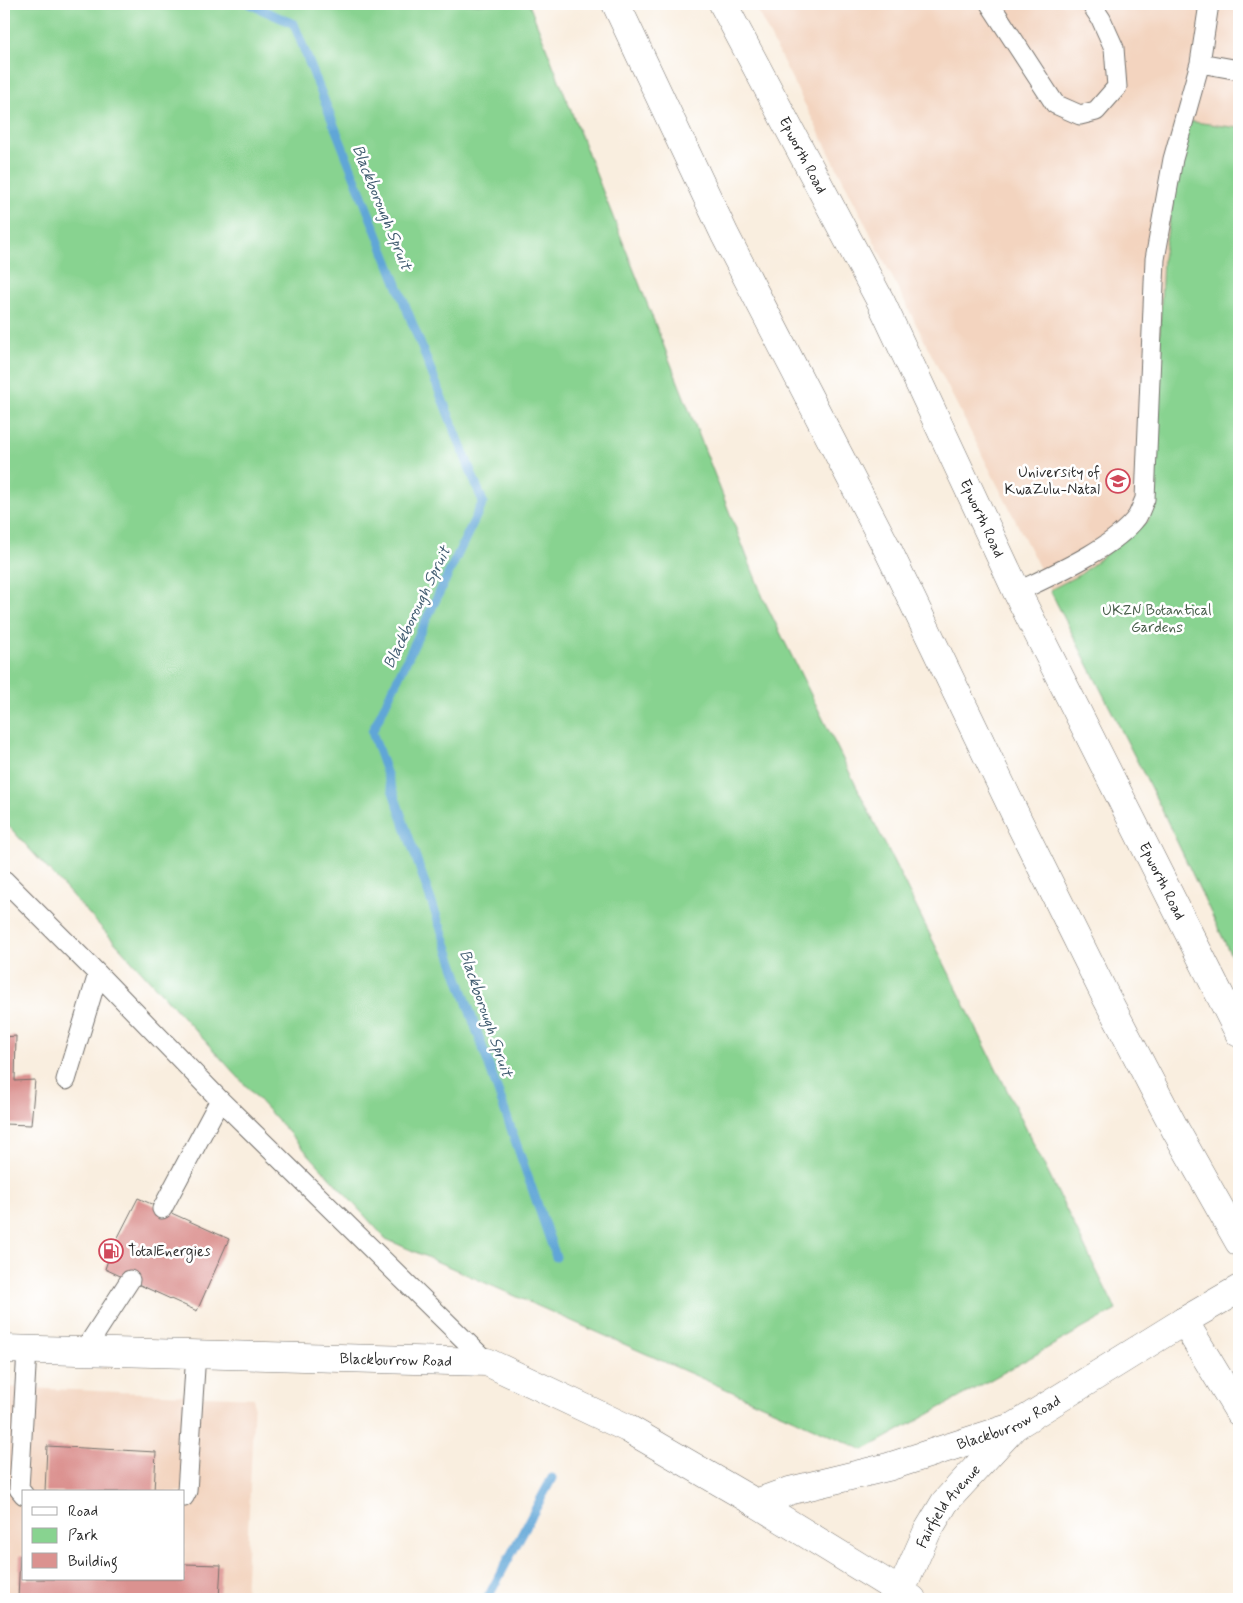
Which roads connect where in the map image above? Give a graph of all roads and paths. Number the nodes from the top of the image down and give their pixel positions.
1 (616, 4) edge
2 (723, 4) edge
3 (990, 4) edge
4 (1091, 4) edge
5 (1210, 4) edge
6 (1200, 63) junction
7 (1239, 70) edge
8 (1017, 592) junction
9 (4, 880) edge
10 (98, 974) junction
11 (1239, 1033) edge
12 (66, 1080) dead end
13 (220, 1100) junction
14 (162, 1209) dead end
15 (1239, 1242) edge
16 (130, 1280) dead end
17 (1239, 1290) edge
18 (1184, 1320) junction
19 (15, 1350) edge
20 (84, 1351) junction
21 (196, 1353) junction
22 (487, 1362) junction
23 (1239, 1412) edge
24 (1016, 1426) junction
25 (22, 1493) edge
26 (185, 1495) edge
27 (756, 1502) junction
28 (904, 1597) edge

1 - 15 main road
2 - 8 main road, Epworth Road
3 - 4 lane
5 - 6 lane
6 - 7 lane
6 - 8 lane
8 - 11 main road, Epworth Road
9 - 10 lane
10 - 12 lane
10 - 13 lane
13 - 14 lane
13 - 22 lane
16 - 20 lane
17 - 18 main road, Blackburrow Road
18 - 23 main road
18 - 24 main road, Blackburrow Road
19 - 20 main road, Blackburrow Road
19 - 25 lane
20 - 21 main road, Blackburrow Road
21 - 22 main road, Blackburrow Road
21 - 26 lane
22 - 27 main road, Blackburrow Road
24 - 27 main road, Blackburrow Road
24 - 28 main road, Fairfield Avenue
27 - 28 main road, Blackburrow Road

